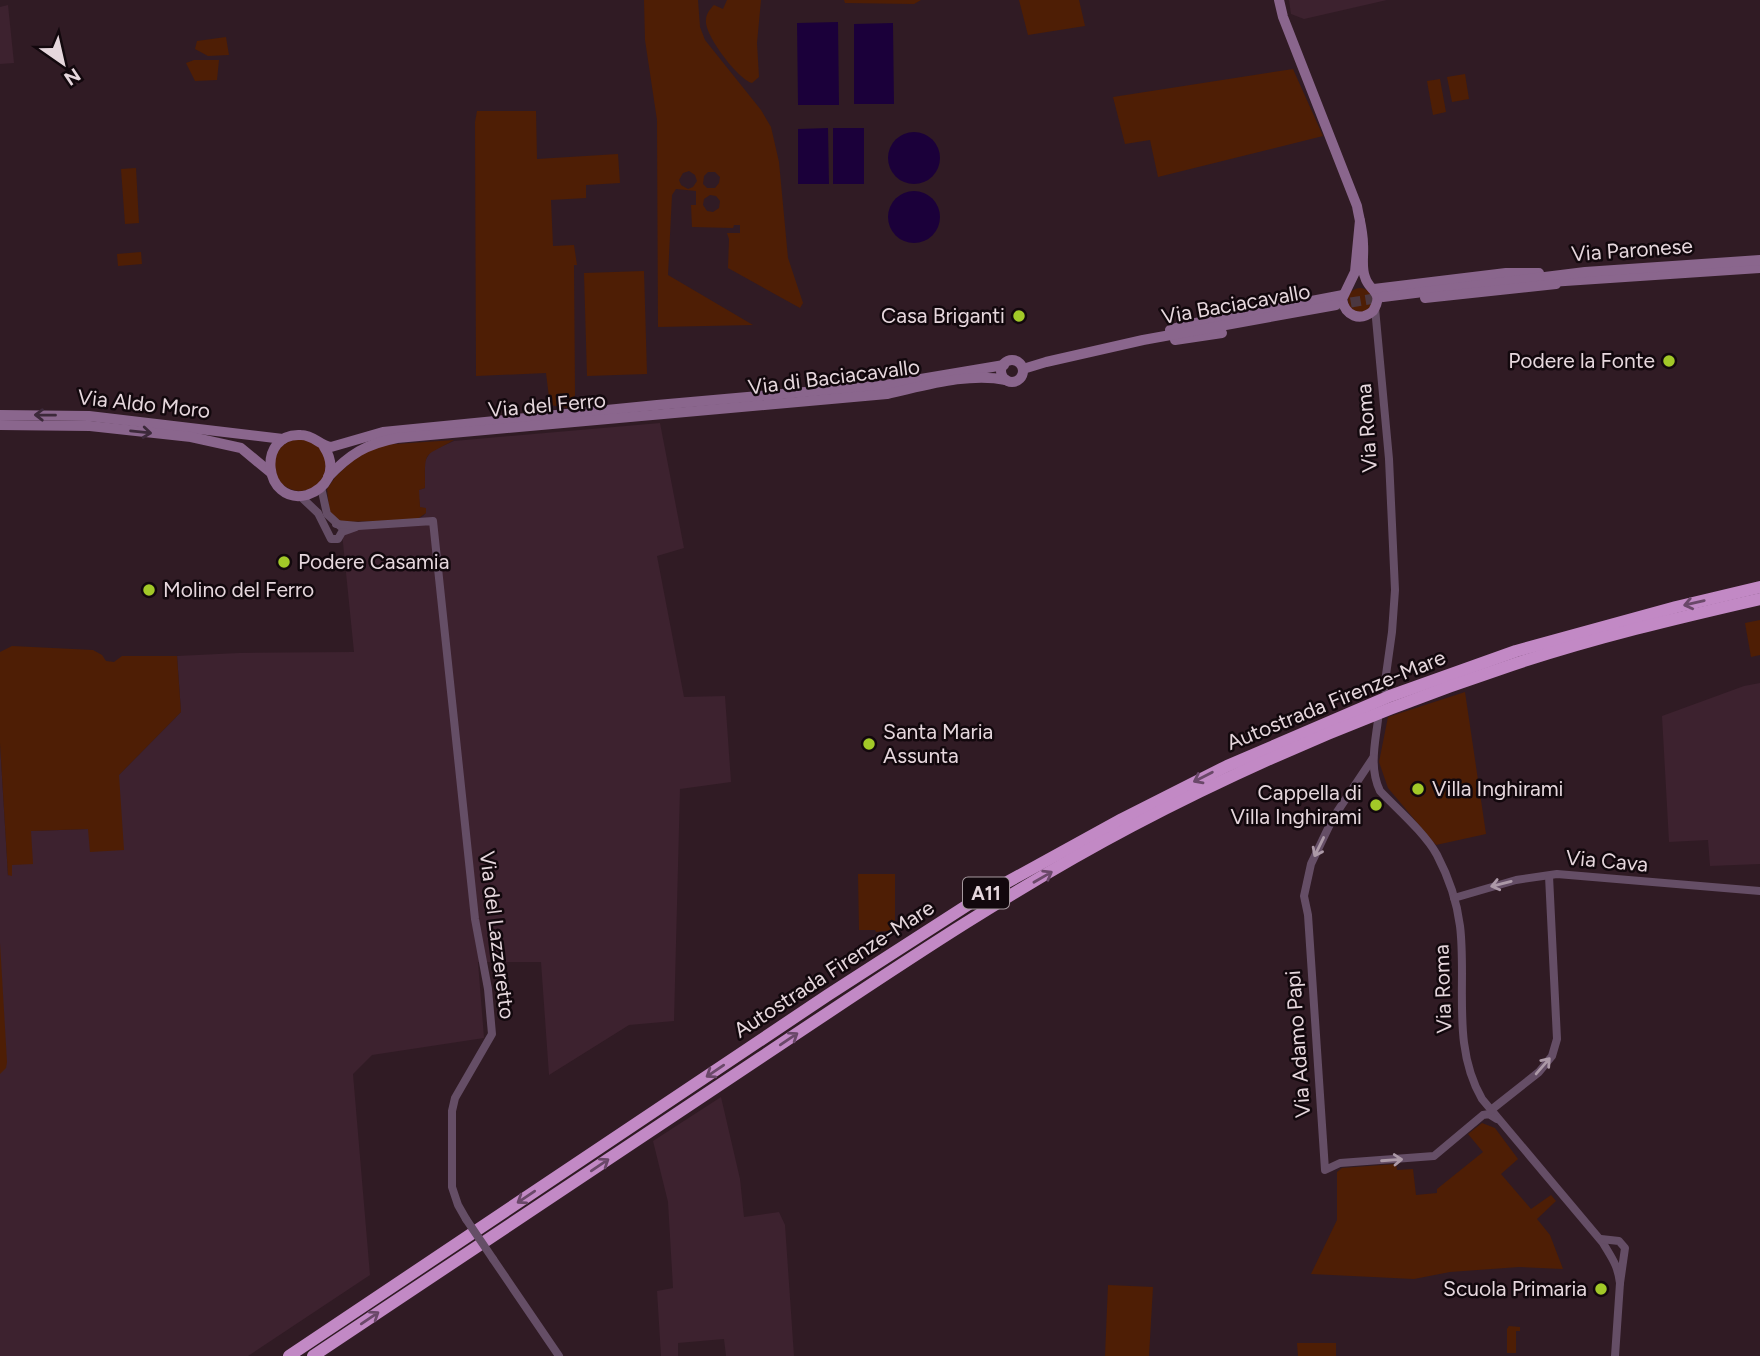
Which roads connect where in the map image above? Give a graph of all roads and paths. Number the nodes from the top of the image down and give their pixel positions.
1 (1279, 0) edge
2 (1360, 220) junction
3 (1760, 260) edge
4 (1760, 268) edge
5 (1584, 276) junction
6 (1372, 287) junction
7 (1346, 291) junction
8 (1378, 304) junction
9 (1336, 305) tunnel mouth
10 (1346, 311) junction
11 (1364, 317) junction
12 (1377, 331) junction
13 (1143, 340) junction
14 (1004, 365) junction
15 (1023, 369) junction
16 (1006, 380) junction
17 (669, 409) junction
18 (0, 415) edge
19 (0, 425) edge
20 (284, 439) junction
21 (324, 447) junction
22 (270, 472) junction
23 (328, 477) junction
24 (321, 487) junction
25 (300, 496) junction
26 (336, 524) junction
27 (358, 526) junction
28 (342, 532) junction
29 (1760, 587) edge
30 (1760, 599) edge
31 (1384, 689) dead end
32 (1378, 720) dead end
33 (1374, 755) junction
34 (1353, 788) junction
35 (1380, 791) junction
36 (1549, 876) junction
37 (1760, 891) edge
38 (1454, 898) junction
39 (1487, 1112) junction
40 (1598, 1237) junction
41 (1612, 1241) junction
42 (1607, 1250) junction
43 (1618, 1257) junction
44 (289, 1356) edge
45 (313, 1356) edge
46 (559, 1356) edge
47 (1615, 1356) edge

1 - 2 main road, Via Roma
2 - 6 main road, Via Roma
2 - 7 main road, Via Roma
3 - 5 main road, Via Paronese
4 - 5 main road, Via Paronese
5 - 6 main road
5 - 8 main road
5 - 8 main road, Via Paronese
6 - 7 main road
6 - 8 main road, Via Roma
7 - 10 main road, Via Roma
7 - 13 main road
8 - 11 main road
8 - 12 street, Via Roma
9 - 13 main road, Via Baciacavallo
10 - 11 main road
10 - 13 main road
11 - 12 street
12 - 31 street, Via Roma
13 - 15 main road, Via di Baciacavallo
14 - 15 main road, Via di Baciacavallo
14 - 16 main road
14 - 17 main road, Via di Baciacavallo
15 - 16 main road, Via di Baciacavallo
16 - 17 main road, Via di Baciacavallo
17 - 21 main road, Via del Ferro
17 - 23 main road, Via del Ferro
20 -> 18 main road, Via Aldo Moro
19 -> 22 main road, Via Aldo Moro
20 - 21 main road, Via Aldo Moro
20 - 22 main road
21 - 23 main road
22 - 25 main road, Via Aldo Moro
23 - 24 main road
24 - 25 main road
24 - 26 street
25 - 28 street
26 - 27 street
26 - 28 street
27 - 28 street
27 - 46 street, Via del Lazzeretto, bridge
29 -> 44 highway, Autostrada Firenze-Mare / A11
45 -> 30 highway, Autostrada Firenze-Mare / A11
32 - 33 street
33 - 34 street, Via Adamo Papi
33 - 35 street
34 - 35 street
34 -> 39 street, Via Adamo Papi
35 - 38 street, Via Roma
36 - 37 street, Via Cava
36 -> 38 street, Via Cava
39 -> 36 street
38 - 39 street, Via Roma
39 - 40 street, Via Roma
40 - 41 street
40 - 42 street, Via Roma
41 - 42 street
41 - 43 street
42 - 43 street, Via Roma
43 - 47 street

